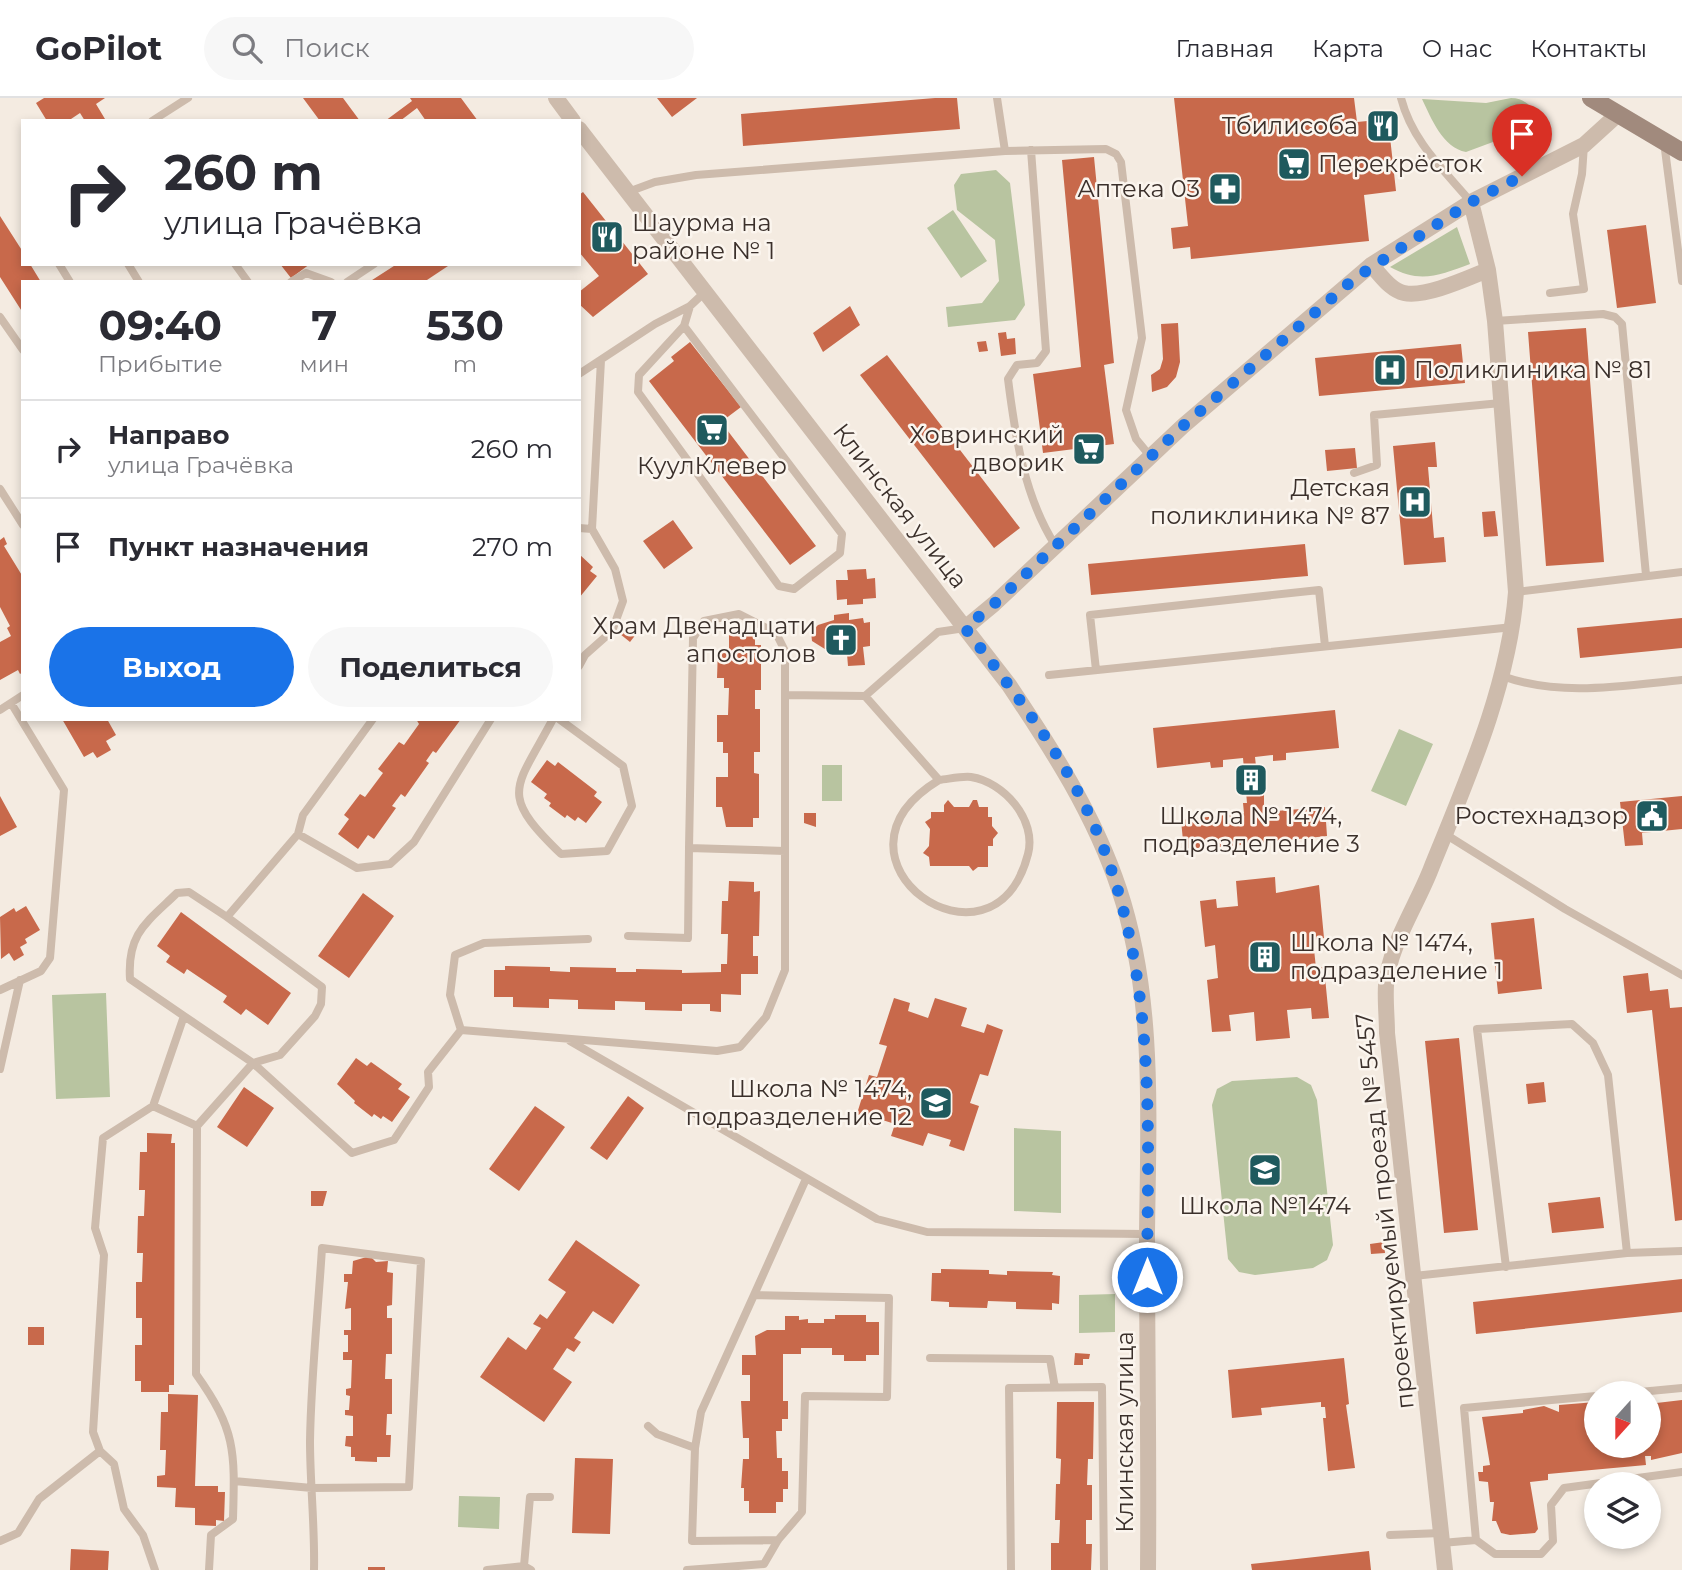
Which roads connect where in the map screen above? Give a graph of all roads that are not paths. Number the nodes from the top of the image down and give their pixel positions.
1 (187, 98) edge
2 (556, 98) edge
3 (998, 98) edge
4 (1401, 98) edge
5 (1591, 98) edge
6 (1617, 115) junction
7 (155, 119) edge
8 (572, 119) edge
9 (581, 132) edge
10 (1664, 142) junction
11 (1584, 145) junction
12 (1005, 150) junction
13 (1031, 150) junction
14 (1682, 152) edge
15 (628, 192) junction
16 (1471, 202) junction
17 (1371, 265) junction
18 (371, 266) edge
19 (1488, 270) junction
20 (294, 280) edge
21 (325, 280) edge
22 (350, 280) edge
23 (1682, 281) edge
24 (705, 292) junction
25 (1550, 293) dead end
26 (690, 306) junction
27 (0, 317) edge
28 (1495, 321) junction
29 (684, 327) junction
30 (21, 347) edge
31 (601, 360) junction
32 (581, 373) edge
33 (1501, 403) junction
34 (1150, 456) junction
35 (1354, 473) dead end
36 (0, 489) edge
37 (21, 522) edge
38 (581, 528) edge
39 (592, 529) junction
40 (1055, 545) junction
41 (1682, 572) edge
42 (1646, 575) junction
43 (1517, 592) junction
44 (1513, 627) junction
45 (965, 628) junction
46 (1325, 646) junction
47 (582, 652) edge
48 (1096, 670) junction
49 (1049, 675) dead end
50 (1502, 676) junction
51 (1682, 680) edge
52 (785, 695) junction
53 (21, 696) edge
54 (865, 696) junction
55 (11, 703) junction
56 (0, 710) edge
57 (21, 719) edge
58 (22, 721) edge
59 (372, 721) edge
60 (490, 721) edge
61 (552, 721) edge
62 (562, 721) edge
63 (939, 780) junction
64 (298, 834) junction
65 (1445, 834) junction
66 (689, 848) junction
67 (785, 851) junction
68 (227, 917) junction
69 (628, 936) dead end
70 (588, 939) dead end
71 (1682, 975) edge
72 (20, 981) junction
73 (0, 990) edge
74 (184, 1016) junction
75 (461, 1030) junction
76 (568, 1040) junction
77 (253, 1063) junction
78 (0, 1069) edge
79 (153, 1106) junction
80 (197, 1126) junction
81 (806, 1179) junction
82 (1147, 1234) junction
83 (1682, 1251) edge
84 (1627, 1253) junction
85 (1506, 1267) junction
86 (1414, 1276) junction
87 (754, 1296) junction
88 (930, 1358) dead end
89 (1055, 1388) junction
90 (1682, 1388) edge
91 (1661, 1390) edge
92 (1584, 1397) edge
93 (648, 1426) dead end
94 (695, 1448) junction
95 (100, 1451) junction
96 (1682, 1472) edge
97 (234, 1481) junction
98 (312, 1488) junction
99 (550, 1497) dead end
100 (1390, 1535) dead end
101 (1442, 1538) junction
102 (778, 1540) junction
103 (1476, 1540) junction
104 (0, 1541) edge
105 (764, 1567) edge
106 (527, 1568) edge
107 (155, 1570) edge
108 (209, 1570) edge
109 (314, 1570) edge
110 (487, 1570) edge
111 (687, 1570) edge
112 (1011, 1570) edge
113 (1104, 1570) edge
114 (1148, 1570) edge
115 (1445, 1570) edge

1 - 7 lane
2 - 8 street
3 - 12 lane
4 - 16 lane
5 - 6 main road
6 - 10 main road
6 - 11 street
9 - 15 street, Клинская улица
10 - 14 main road
10 - 23 lane
11 - 16 street
11 - 25 lane
12 - 13 lane
12 - 15 lane
13 - 34 lane
13 - 40 lane
15 - 24 street, Клинская улица
16 - 17 street
16 - 19 street, проектируемый проезд № 5457
17 - 19 street
17 - 34 street
18 - 22 lane
19 - 28 street, проектируемый проезд № 5457
20 - 21 lane
24 - 26 lane
24 - 45 street, Клинская улица
26 - 29 lane
26 - 31 lane
27 - 30 lane
28 - 33 street, проектируемый проезд № 5457
28 - 42 lane
29 - 29 lane
31 - 32 lane
31 - 39 lane
33 - 35 lane
33 - 43 street, проектируемый проезд № 5457
34 - 40 street
36 - 37 lane
38 - 39 lane
39 - 47 lane
40 - 45 street
41 - 42 lane
42 - 43 lane
43 - 44 street, проектируемый проезд № 5457
44 - 46 lane
44 - 50 street, проектируемый проезд № 5457
45 - 54 lane
45 - 82 street, Клинская улица
46 - 48 lane
46 - 48 lane
48 - 49 lane
50 - 51 lane
50 - 65 street, проектируемый проезд № 5457
52 - 54 lane
52 - 66 lane
52 - 67 lane
53 - 55 lane
54 - 63 lane
55 - 56 lane
55 - 57 lane
58 - 72 lane
59 - 64 lane
60 - 64 lane
61 - 62 lane
63 - 63 lane
64 - 68 lane
65 - 71 lane
65 - 86 street, проектируемый проезд № 5457
66 - 67 lane
66 - 69 lane
67 - 76 lane
68 - 74 lane
68 - 77 lane
70 - 75 lane
72 - 73 lane
72 - 78 lane
74 - 77 lane
74 - 79 lane
75 - 76 lane
75 - 77 lane
76 - 81 lane
77 - 80 lane
79 - 80 lane
79 - 95 lane
80 - 97 lane
81 - 82 lane
81 - 87 lane
82 - 114 street, Клинская улица
83 - 84 lane
84 - 85 lane
84 - 85 lane
85 - 86 lane
86 - 101 street, проектируемый проезд № 5457
87 - 94 lane
87 - 102 lane
88 - 89 lane
89 - 112 lane
89 - 113 lane
90 - 91 lane
92 - 103 lane
93 - 94 lane
94 - 102 lane
95 - 104 lane
95 - 107 lane
96 - 103 lane
97 - 98 lane
97 - 108 lane
98 - 98 lane
98 - 109 lane
99 - 106 lane
100 - 101 lane
101 - 103 lane
101 - 115 street, проектируемый проезд № 5457
102 - 105 lane
105 - 111 lane
106 - 110 lane

